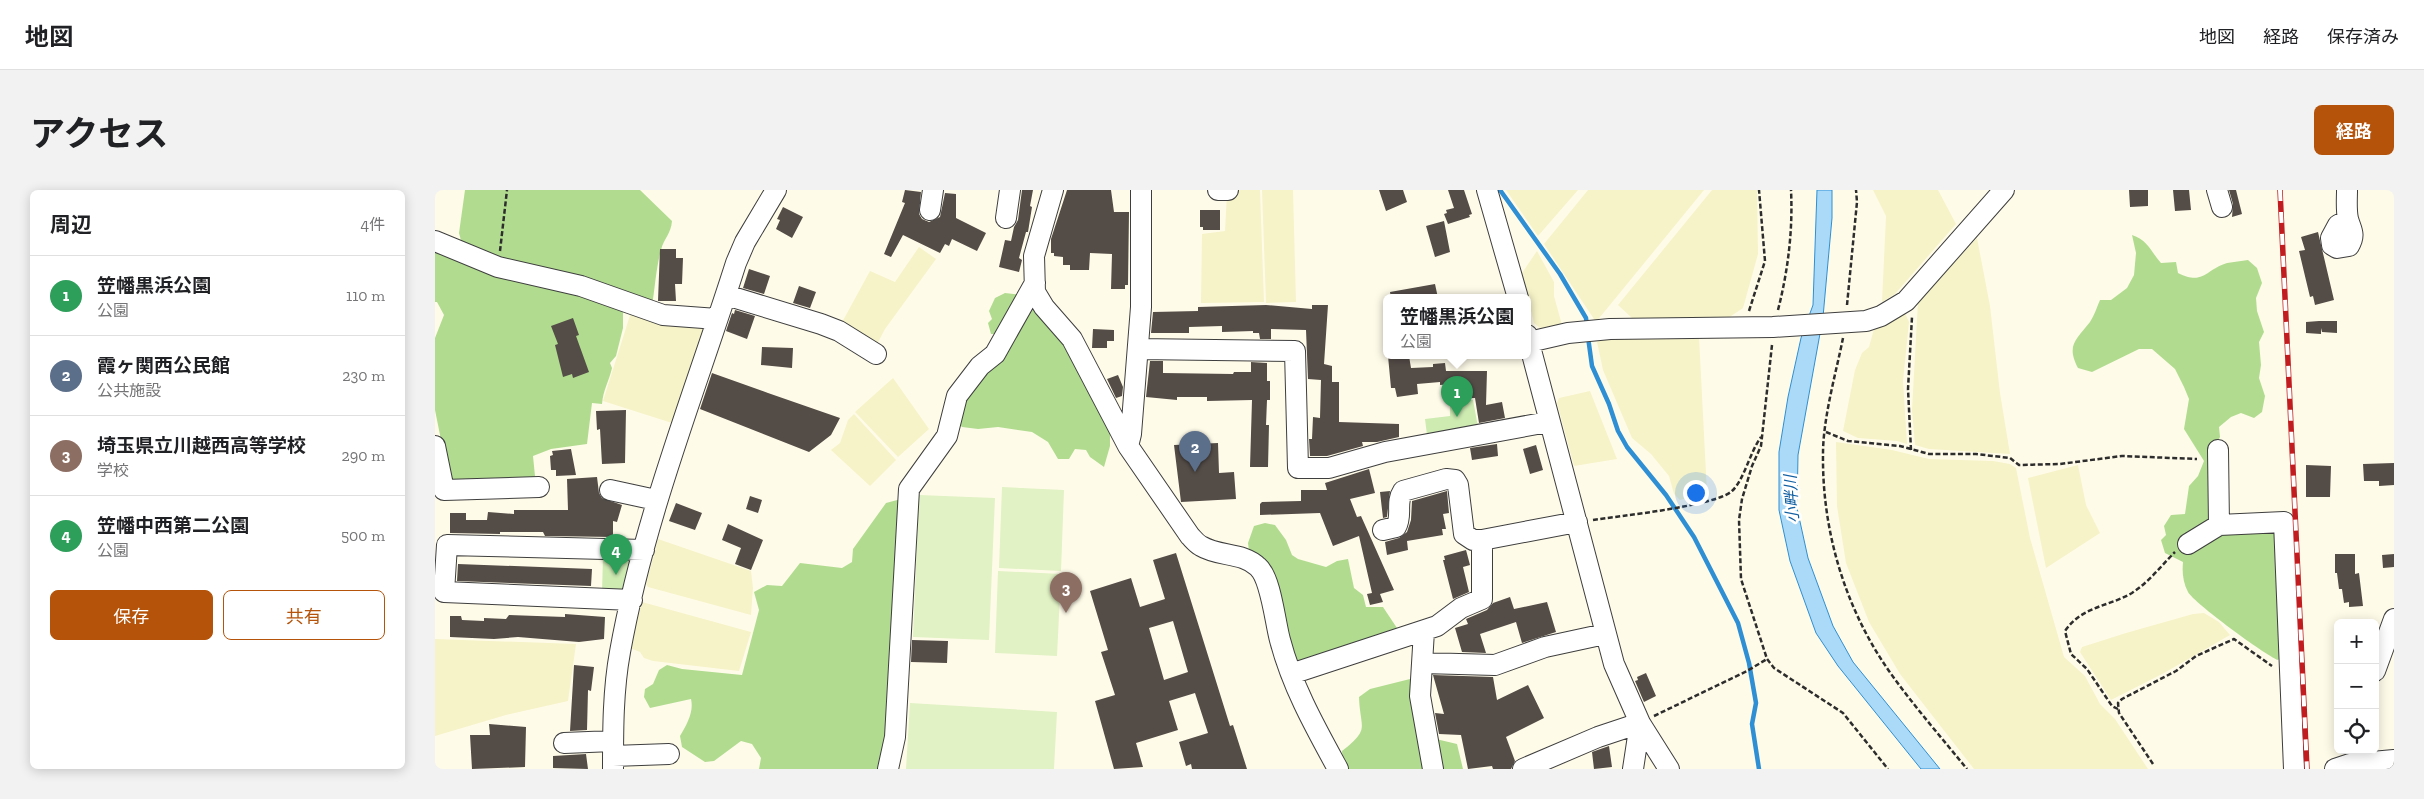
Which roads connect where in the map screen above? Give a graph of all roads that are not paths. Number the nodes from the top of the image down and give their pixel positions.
1 (776, 190) edge
2 (1010, 190) edge
3 (1053, 190) edge
4 (1141, 190) edge
5 (1218, 190) edge
6 (1227, 190) edge
7 (1487, 190) edge
8 (2004, 190) edge
9 (2347, 190) edge
10 (1006, 218) dead end
11 (2348, 220) dead end
12 (435, 241) edge
13 (1035, 283) junction
14 (1517, 294) edge
15 (726, 295) junction
16 (717, 319) junction
17 (1531, 339) edge
18 (1137, 349) junction
19 (1531, 351) edge
20 (876, 354) dead end
21 (1548, 422) junction
22 (435, 446) edge
23 (1128, 446) junction
24 (2218, 450) dead end
25 (539, 487) dead end
26 (610, 490) dead end
27 (657, 500) junction
28 (1577, 522) junction
29 (2219, 525) junction
30 (1383, 530) dead end
31 (1482, 540) junction
32 (2188, 544) road end
33 (644, 550) junction
34 (632, 600) junction
35 (2394, 619) edge
36 (1424, 631) junction
37 (1605, 634) junction
38 (2384, 659) edge
39 (1423, 663) junction
40 (1291, 674) junction
41 (1640, 722) junction
42 (564, 743) dead end
43 (669, 754) dead end
44 (613, 756) edge
45 (2394, 760) edge
46 (2346, 761) edge
47 (888, 769) edge
48 (1338, 769) edge
49 (1433, 769) edge
50 (1523, 769) edge
51 (1633, 769) edge
52 (1669, 769) edge
53 (2294, 769) edge

1 - 15 street
2 - 10 street
3 - 13 street
4 - 18 street
5 - 6 street
7 - 14 street
8 - 17 street
9 - 11 street
12 - 16 street
13 - 23 street
13 - 47 street
15 - 16 street
15 - 20 street
16 - 27 street
18 - 21 street
18 - 23 street
19 - 21 street
21 - 28 street
22 - 25 street
23 - 40 street
24 - 29 street
26 - 27 street
27 - 33 street
28 - 31 street
28 - 37 street
29 - 32 street
29 - 53 street
30 - 31 street
31 - 36 street
33 - 34 street
33 - 34 street
34 - 44 street
35 - 38 street
36 - 39 street
36 - 40 street
37 - 39 street
37 - 41 street
39 - 49 street
40 - 48 street
41 - 50 street
41 - 51 street
41 - 52 street
42 - 44 street
43 - 44 street
45 - 46 street

